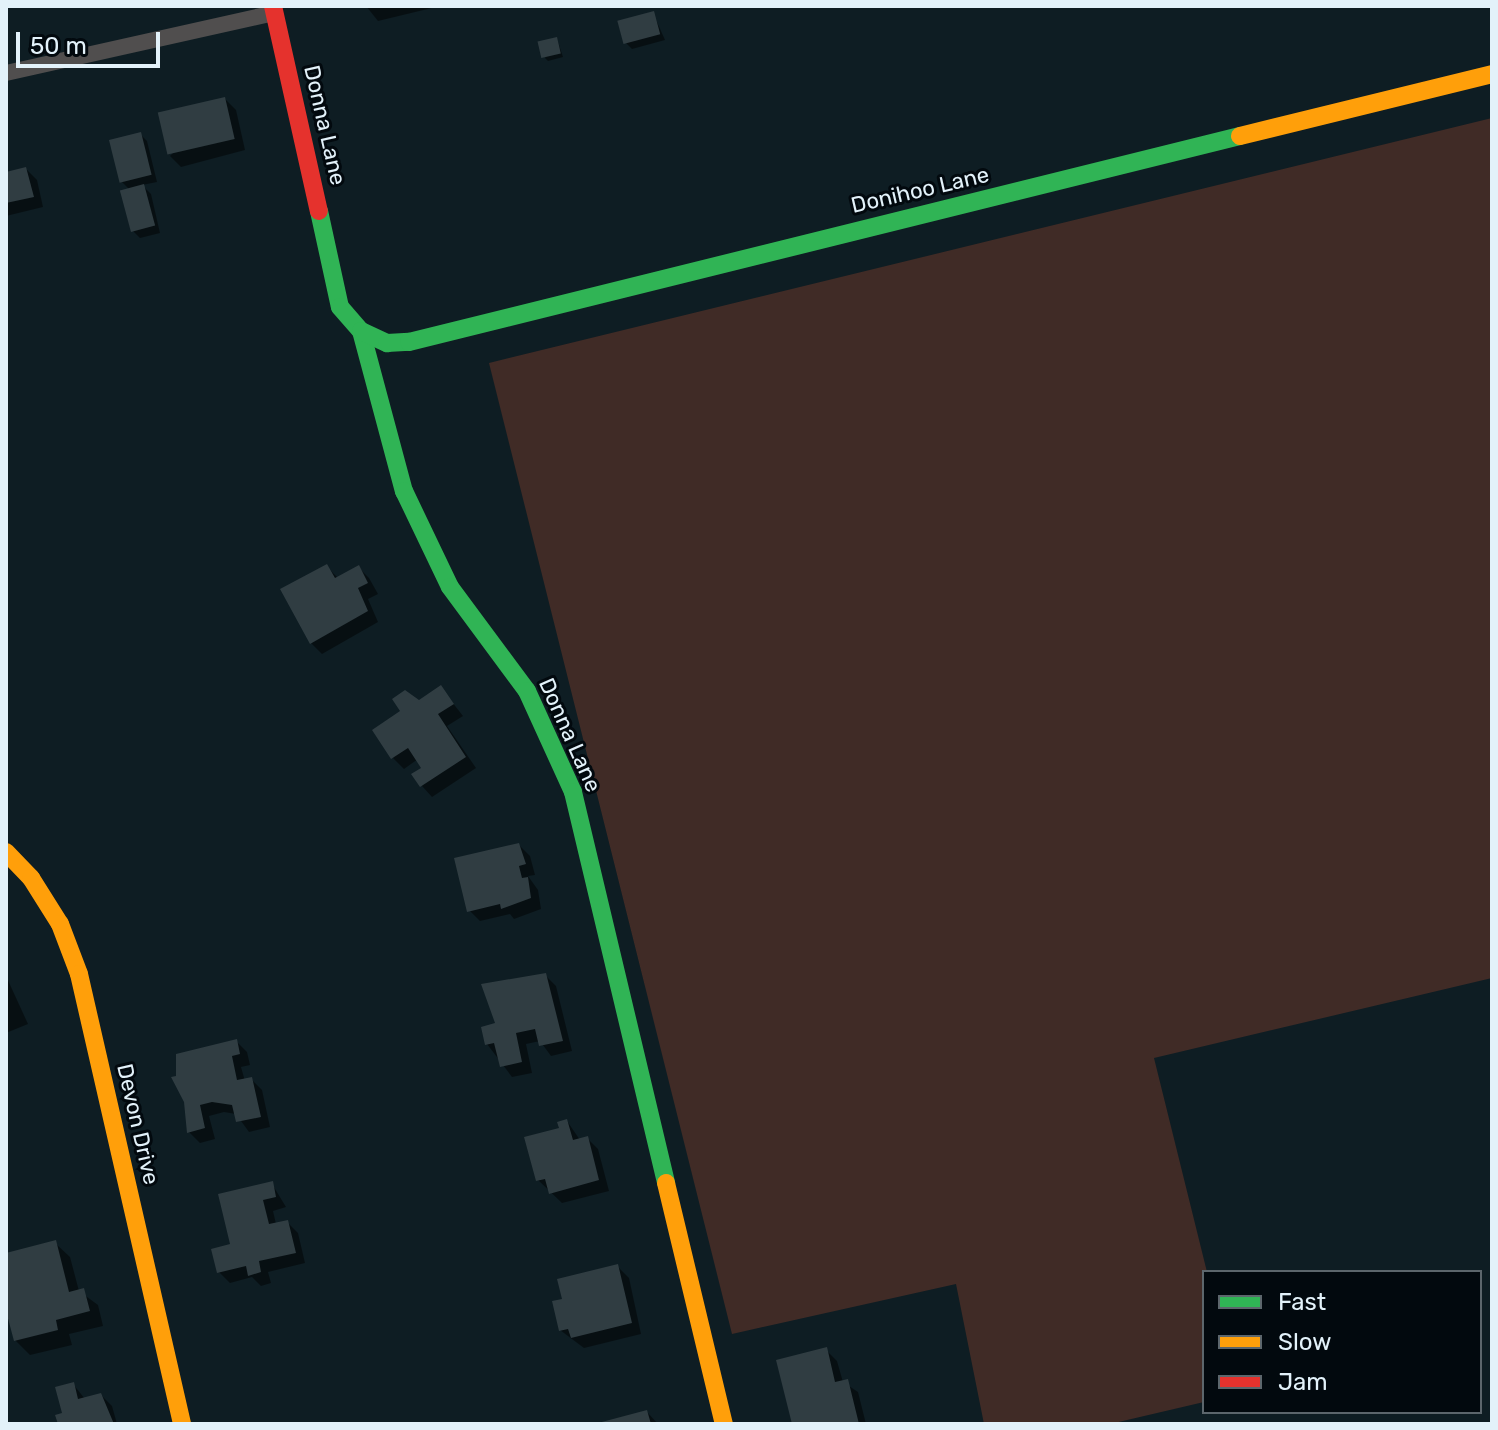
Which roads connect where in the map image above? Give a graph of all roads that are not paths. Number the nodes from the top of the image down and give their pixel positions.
1 (274, 10) edge
2 (6, 73) edge
3 (1492, 74) edge
4 (361, 331) junction
5 (6, 852) edge
6 (182, 1424) edge
7 (724, 1424) edge

1 - 2 street
1 - 4 street, Donna Lane
3 - 4 street, Donihoo Lane
4 - 7 street, Donna Lane
5 - 6 street, Devon Drive

